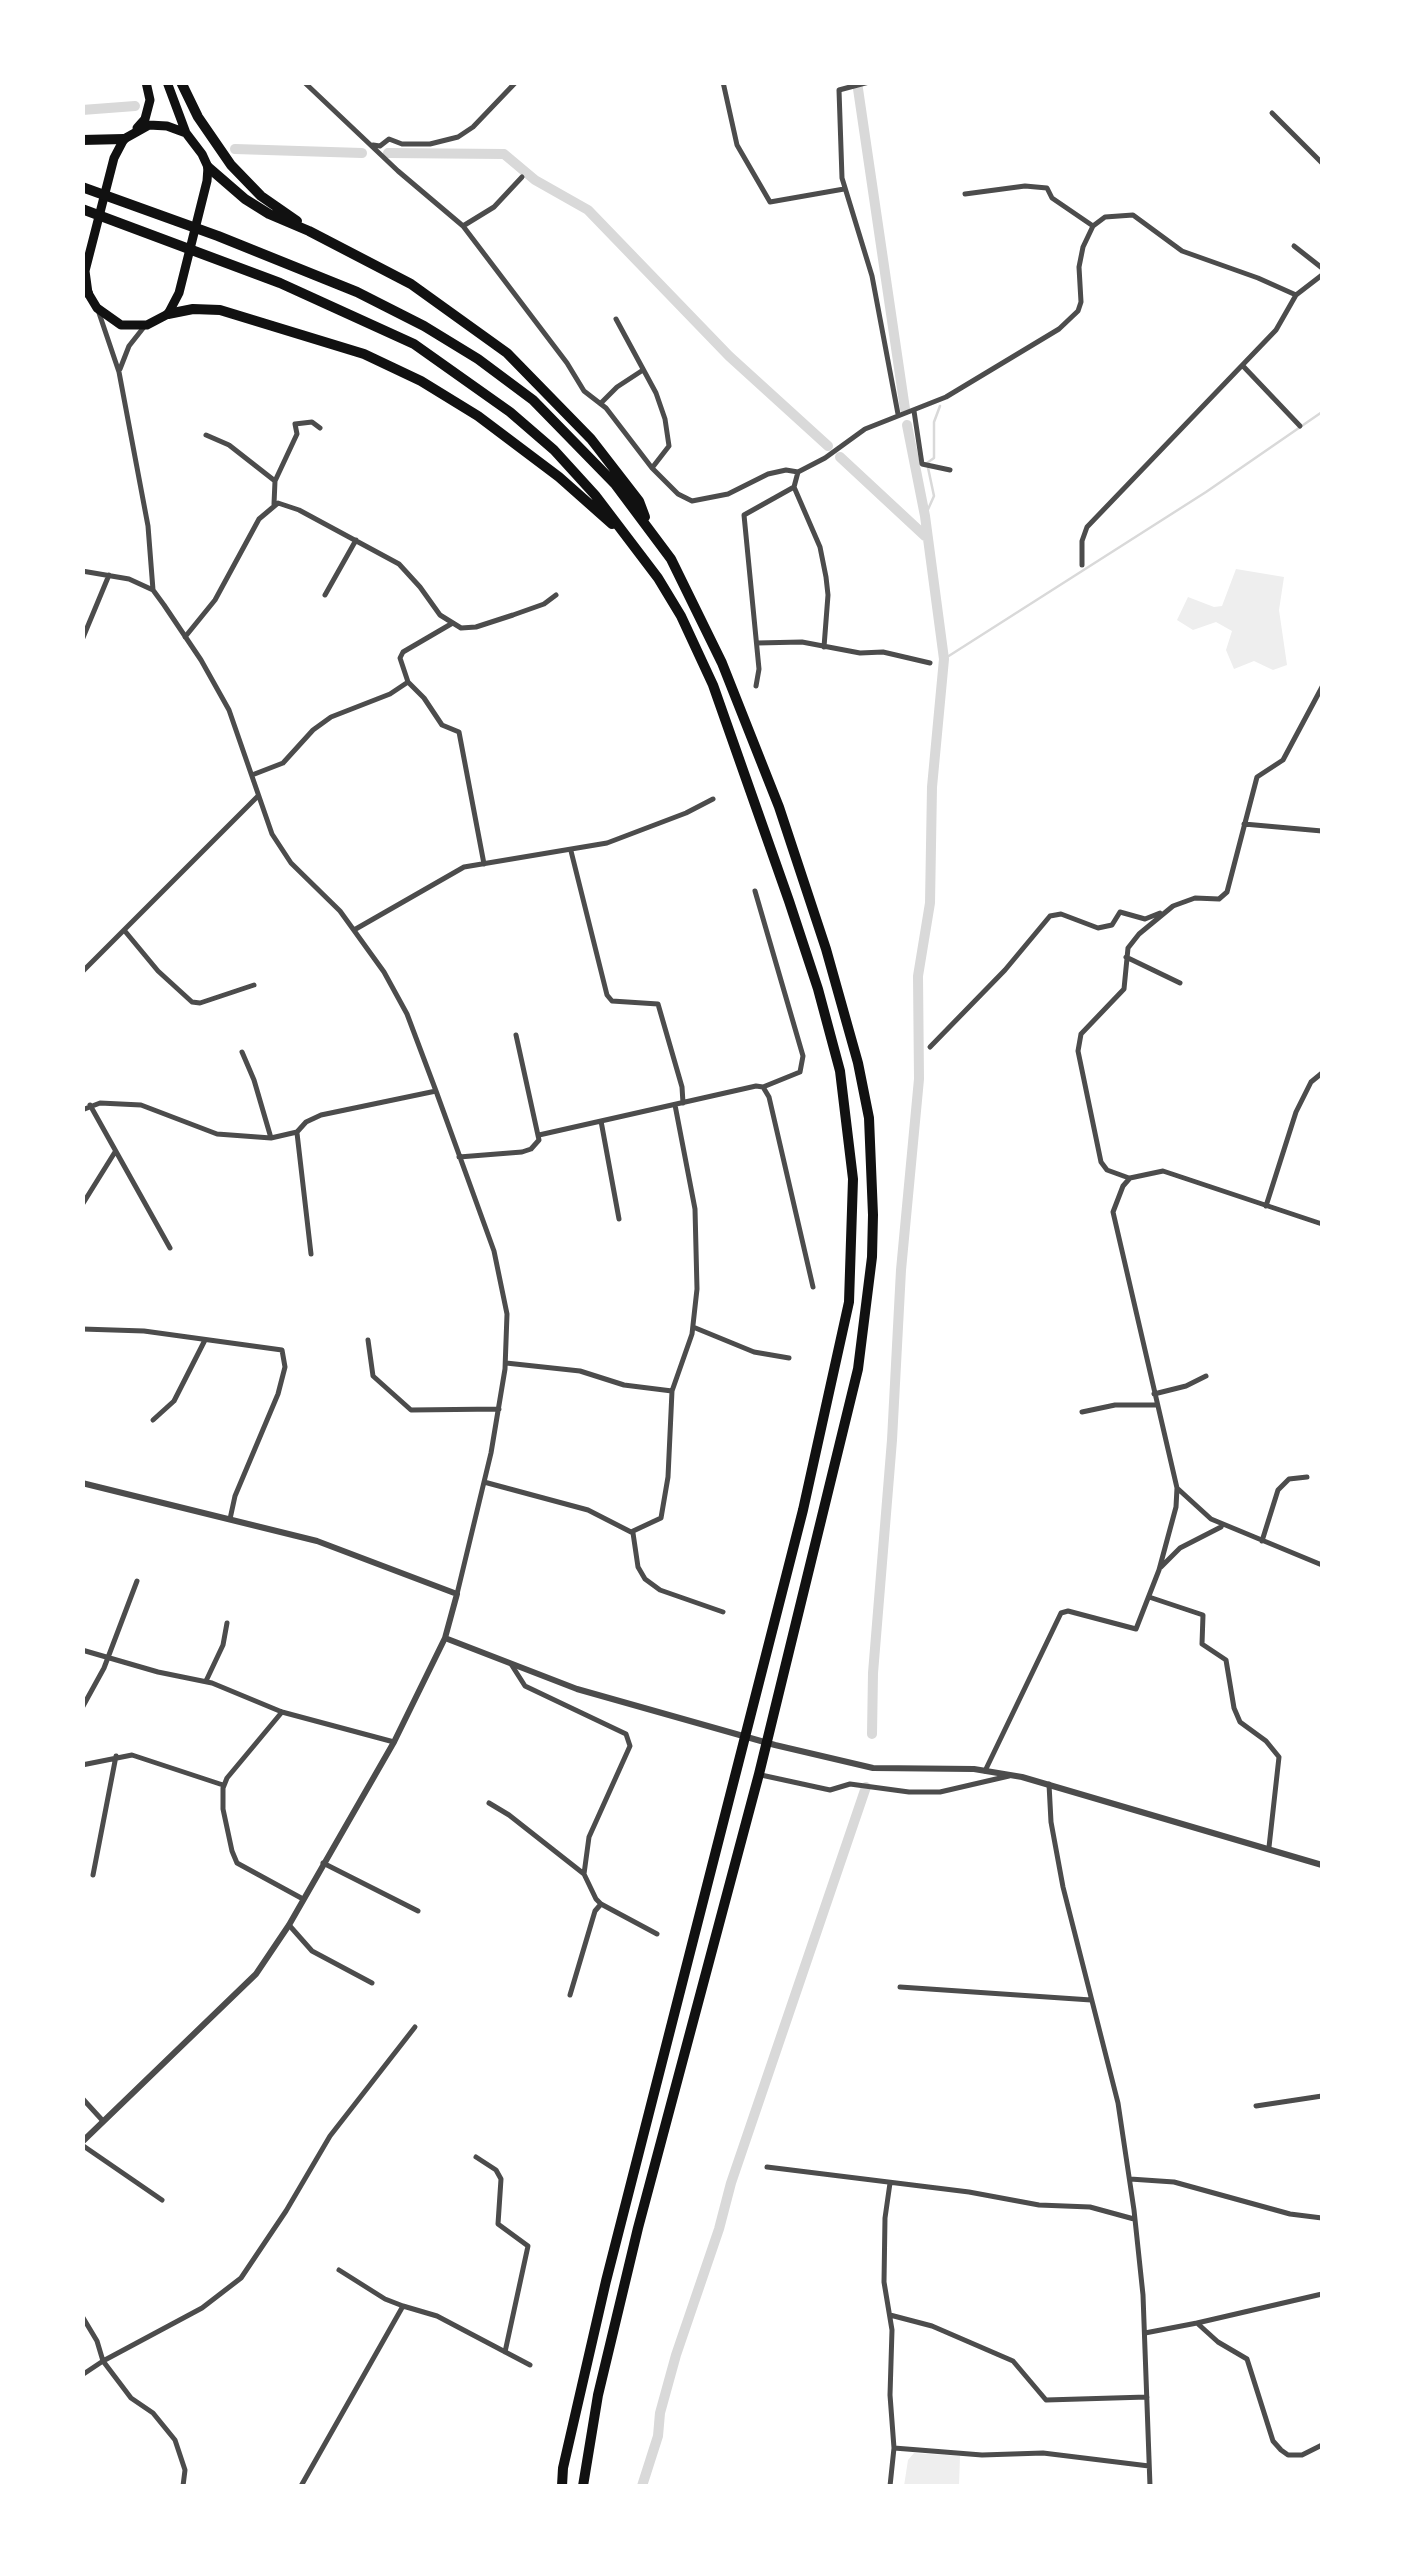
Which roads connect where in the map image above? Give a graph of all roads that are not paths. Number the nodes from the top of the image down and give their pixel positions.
1 (146, 82) edge
2 (168, 82) edge
3 (181, 82) edge
4 (304, 82) edge
5 (516, 82) edge
6 (722, 82) edge
7 (866, 83) edge
8 (1272, 113) dead end
9 (136, 130) junction
10 (186, 133) junction
11 (124, 138) junction
12 (82, 140) edge
13 (370, 144) junction
14 (1322, 163) edge
15 (208, 168) junction
16 (522, 177) dead end
17 (86, 188) edge
18 (844, 188) junction
19 (965, 194) dead end
20 (83, 209) edge
21 (462, 226) junction
22 (1093, 226) junction
23 (309, 230) junction
24 (1294, 246) dead end
25 (1322, 272) edge
26 (85, 290) edge
27 (1296, 295) junction
28 (97, 308) junction
29 (168, 314) junction
30 (616, 319) dead end
31 (146, 324) junction
32 (1243, 366) junction
33 (643, 370) junction
34 (119, 372) junction
35 (603, 401) junction
36 (914, 411) junction
37 (898, 414) junction
38 (1300, 426) dead end
39 (320, 428) dead end
40 (206, 435) dead end
41 (652, 468) junction
42 (950, 470) dead end
43 (798, 472) junction
44 (275, 480) junction
45 (794, 487) junction
46 (274, 504) junction
47 (649, 527) junction
48 (356, 540) junction
49 (632, 542) junction
50 (1082, 565) dead end
51 (82, 571) edge
52 (110, 575) junction
53 (153, 590) junction
54 (556, 595) dead end
55 (324, 596) dead end
56 (452, 624) junction
57 (185, 637) junction
58 (82, 640) edge
59 (757, 643) junction
60 (824, 647) junction
61 (930, 662) dead end
62 (408, 682) junction
63 (756, 686) dead end
64 (1322, 686) edge
65 (252, 776) junction
66 (258, 796) junction
67 (713, 800) dead end
68 (1244, 824) junction
69 (1322, 831) edge
70 (571, 851) junction
71 (484, 864) junction
72 (754, 891) dead end
73 (1173, 906) junction
74 (124, 930) junction
75 (354, 930) junction
76 (1126, 957) junction
77 (82, 972) edge
78 (1180, 983) dead end
79 (254, 984) dead end
80 (516, 1035) dead end
81 (930, 1047) dead end
82 (242, 1052) dead end
83 (1322, 1073) edge
84 (763, 1087) junction
85 (436, 1091) junction
86 (684, 1103) junction
87 (90, 1105) junction
88 (675, 1105) junction
89 (82, 1110) edge
90 (601, 1121) junction
91 (297, 1132) junction
92 (539, 1135) junction
93 (271, 1138) junction
94 (116, 1150) junction
95 (458, 1157) junction
96 (1130, 1178) junction
97 (82, 1205) edge
98 (1266, 1206) junction
99 (619, 1219) dead end
100 (1322, 1224) edge
101 (170, 1248) dead end
102 (311, 1254) dead end
103 (812, 1287) dead end
104 (694, 1328) junction
105 (82, 1330) edge
106 (204, 1340) junction
107 (368, 1340) dead end
108 (789, 1358) dead end
109 (506, 1362) junction
110 (1206, 1376) dead end
111 (672, 1391) junction
112 (1154, 1394) junction
113 (1157, 1405) junction
114 (499, 1409) junction
115 (1082, 1412) dead end
116 (153, 1420) dead end
117 (1306, 1478) dead end
118 (484, 1482) junction
119 (82, 1483) edge
120 (1177, 1488) junction
121 (230, 1519) junction
122 (1224, 1526) junction
123 (633, 1532) junction
124 (1262, 1540) junction
125 (1322, 1565) edge
126 (1159, 1570) junction
127 (137, 1581) dead end
128 (457, 1594) junction
129 (1149, 1596) junction
130 (723, 1612) dead end
131 (228, 1624) dead end
132 (445, 1638) junction
133 (82, 1650) edge
134 (108, 1658) junction
135 (508, 1660) junction
136 (206, 1681) junction
137 (82, 1708) edge
138 (282, 1712) junction
139 (394, 1742) junction
140 (116, 1756) junction
141 (82, 1765) edge
142 (984, 1770) junction
143 (759, 1774) junction
144 (1012, 1775) junction
145 (1049, 1784) junction
146 (224, 1785) junction
147 (488, 1804) dead end
148 (1269, 1847) junction
149 (323, 1863) junction
150 (1322, 1865) edge
151 (584, 1874) junction
152 (93, 1875) dead end
153 (303, 1900) junction
154 (602, 1904) junction
155 (418, 1911) dead end
156 (289, 1924) junction
157 (657, 1934) dead end
158 (372, 1982) dead end
159 (900, 1987) dead end
160 (570, 1994) dead end
161 (1090, 2000) junction
162 (415, 2027) dead end
163 (1322, 2096) edge
164 (82, 2098) edge
165 (1256, 2106) dead end
166 (105, 2124) junction
167 (82, 2144) edge
168 (476, 2157) dead end
169 (767, 2167) dead end
170 (1130, 2179) junction
171 (890, 2182) junction
172 (162, 2200) dead end
173 (1322, 2218) edge
174 (1135, 2220) junction
175 (338, 2270) dead end
176 (1322, 2294) edge
177 (403, 2306) junction
178 (890, 2315) junction
179 (82, 2316) edge
180 (1196, 2324) junction
181 (1145, 2333) junction
182 (505, 2352) junction
183 (103, 2360) junction
184 (530, 2364) dead end
185 (82, 2375) edge
186 (1147, 2397) junction
187 (1322, 2445) edge
188 (894, 2448) junction
189 (1150, 2466) junction
190 (183, 2486) edge
191 (301, 2486) edge
192 (560, 2486) edge
193 (584, 2486) edge
194 (890, 2486) edge
195 (1150, 2486) edge

1 - 9 main road
2 - 10 main road
3 - 23 highway
4 - 13 street
5 - 13 street
6 - 18 street
7 - 18 street
8 - 14 street
9 - 10 main road
9 - 11 main road
10 - 15 main road
11 - 12 highway
11 - 26 main road
13 - 21 street
15 - 23 highway
15 - 29 main road
16 - 21 street
17 - 47 highway
18 - 37 street
19 - 22 street
20 - 49 highway
21 - 35 street
22 - 27 street
22 - 36 street
23 - 47 highway
24 - 25 street
25 - 27 street
26 - 28 main road
27 - 32 street
28 - 31 main road
28 - 34 street
29 - 31 main road
29 - 49 highway
30 - 33 street
31 - 34 street
32 - 38 street
32 - 50 street
33 - 35 street
33 - 41 street
34 - 53 street
35 - 41 street
36 - 37 street
36 - 42 street
37 - 43 street
39 - 44 street
40 - 44 street
41 - 43 street
43 - 45 street
44 - 46 street
45 - 59 street
45 - 60 street
46 - 48 street
46 - 57 street
47 - 143 highway
48 - 55 street
48 - 56 street
49 - 192 highway
51 - 52 street
52 - 53 street
52 - 58 street
53 - 57 street
54 - 56 street
56 - 62 street
57 - 65 street
59 - 60 street
59 - 63 street
60 - 61 street
62 - 65 street
62 - 71 street
64 - 68 street
65 - 66 street
66 - 74 street
66 - 75 street
67 - 70 street
68 - 69 street
68 - 73 street
70 - 71 street
70 - 86 street
71 - 75 street
72 - 84 street
73 - 76 street
73 - 81 street
74 - 77 street
74 - 79 street
75 - 85 street
76 - 78 street
76 - 96 street
80 - 92 street
82 - 93 street
83 - 98 street
84 - 86 street
84 - 103 street
85 - 91 street
85 - 95 street
86 - 88 street
87 - 89 street
87 - 93 street
87 - 94 street
88 - 90 street
88 - 104 street
90 - 92 street
90 - 99 street
91 - 93 street
91 - 102 street
92 - 95 street
94 - 97 street
94 - 101 street
95 - 109 street
96 - 98 street
96 - 112 street
98 - 100 street
104 - 108 street
104 - 111 street
105 - 106 street
106 - 116 street
106 - 121 street
107 - 114 street
109 - 111 street
109 - 114 street
110 - 112 street
111 - 123 street
112 - 113 street
113 - 115 street
113 - 120 street
114 - 118 street
117 - 124 street
118 - 123 street
118 - 128 street
119 - 121 street
120 - 122 street
120 - 126 street
121 - 128 street
122 - 124 street
122 - 126 street
123 - 130 street
124 - 125 street
126 - 129 street
127 - 134 street
128 - 132 street
129 - 142 street
129 - 148 street
131 - 136 street
132 - 135 street
132 - 139 street
133 - 134 street
134 - 136 street
134 - 137 street
135 - 142 street
135 - 151 street
136 - 138 street
138 - 139 street
138 - 146 street
139 - 149 street
140 - 141 street
140 - 146 street
140 - 152 street
142 - 144 street
143 - 144 street
143 - 193 highway
144 - 145 street
145 - 148 street
145 - 161 street
146 - 153 street
147 - 151 street
148 - 150 street
149 - 153 street
149 - 155 street
151 - 154 street
153 - 156 street
154 - 157 street
154 - 160 street
156 - 158 street
156 - 166 street
159 - 161 street
161 - 170 street
162 - 183 street
163 - 165 street
164 - 166 street
166 - 167 street
167 - 172 street
168 - 182 street
169 - 171 street
170 - 173 street
170 - 174 street
171 - 174 street
171 - 178 street
174 - 181 street
175 - 177 street
176 - 180 street
177 - 182 street
177 - 191 street
178 - 186 street
178 - 188 street
179 - 183 street
180 - 181 street
180 - 187 street
181 - 186 street
182 - 184 street
183 - 185 street
183 - 190 street
186 - 189 street
188 - 189 street
188 - 194 street
189 - 195 street

